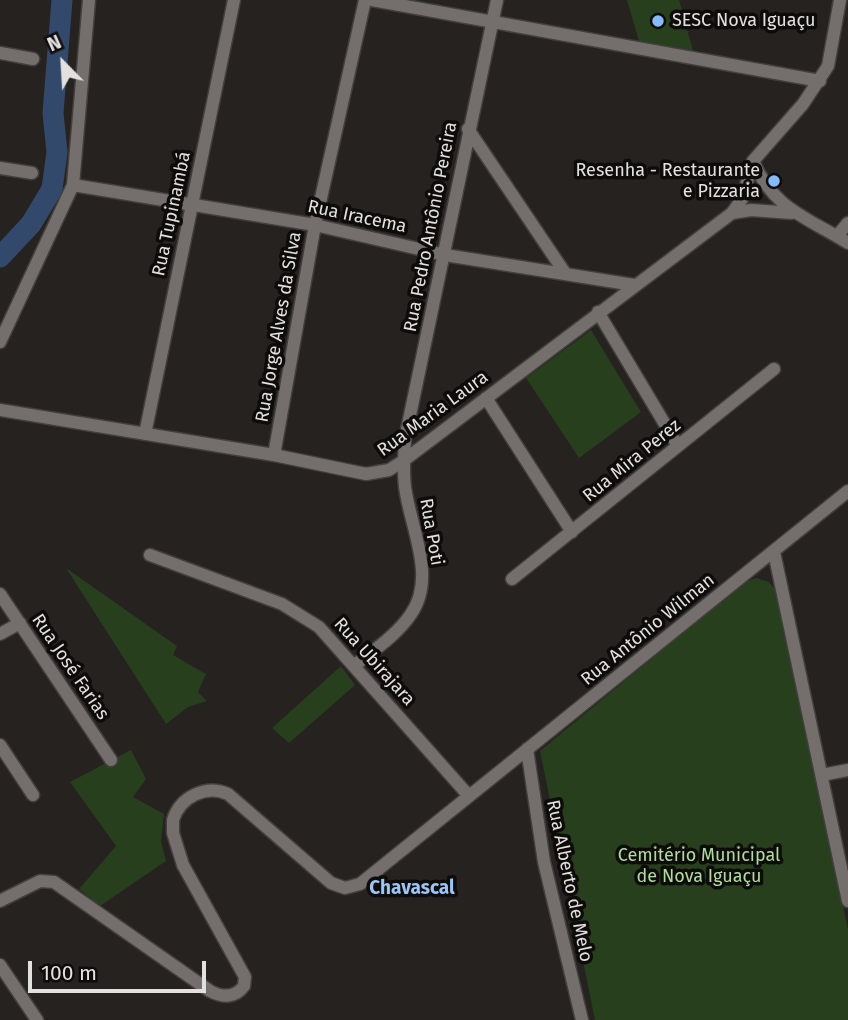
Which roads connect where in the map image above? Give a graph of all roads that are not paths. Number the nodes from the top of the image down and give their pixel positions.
1 (89, 0) edge
2 (234, 0) edge
3 (365, 0) edge
4 (372, 0) edge
5 (497, 0) edge
6 (840, 0) edge
7 (492, 21) junction
8 (0, 53) edge
9 (33, 59) dead end
10 (820, 80) junction
11 (468, 129) junction
12 (753, 161) junction
13 (0, 168) edge
14 (32, 173) dead end
15 (73, 185) junction
16 (192, 204) junction
17 (732, 213) junction
18 (792, 213) junction
19 (848, 223) edge
20 (316, 225) junction
21 (842, 240) edge
22 (444, 255) junction
23 (565, 273) junction
24 (634, 285) junction
25 (598, 312) junction
26 (0, 342) edge
27 (774, 369) dead end
28 (486, 398) junction
29 (0, 411) edge
30 (145, 434) junction
31 (678, 446) junction
32 (274, 455) junction
33 (403, 461) junction
34 (848, 491) edge
35 (572, 532) junction
36 (774, 552) junction
37 (150, 555) dead end
38 (512, 579) dead end
39 (0, 594) edge
40 (20, 623) junction
41 (0, 635) edge
42 (355, 665) junction
43 (0, 745) edge
44 (527, 749) junction
45 (110, 760) dead end
46 (848, 770) edge
47 (822, 775) junction
48 (33, 795) dead end
49 (469, 796) junction
50 (0, 901) edge
51 (848, 901) edge
52 (0, 965) edge
53 (37, 1020) edge
54 (582, 1020) edge

1 - 15 street
2 - 16 street, Rua Tupinambá
3 - 20 street, Rua Jorge Alves da Silva
4 - 7 street
5 - 7 street, Rua Pedro Antônio Pereira
6 - 10 street
7 - 10 street
7 - 11 street, Rua Pedro Antônio Pereira
8 - 9 street
10 - 12 street
11 - 22 street, Rua Pedro Antônio Pereira
11 - 23 street
12 - 17 street
12 - 18 street
13 - 14 street
15 - 16 street, Rua Iracema
15 - 26 street
16 - 20 street, Rua Iracema
16 - 30 street, Rua Tupinambá
17 - 18 street
17 - 24 street, Rua Maria Laura
18 - 21 street
19 - 21 street
20 - 22 street, Rua Iracema
20 - 32 street, Rua Jorge Alves da Silva
22 - 23 street, Rua Iracema
22 - 33 street, Rua Pedro Antônio Pereira
23 - 24 street, Rua Iracema
24 - 25 street, Rua Maria Laura
25 - 28 street, Rua Maria Laura
25 - 31 street
27 - 31 street, Rua Mira Perez
28 - 33 street, Rua Maria Laura
28 - 35 street
29 - 30 street, Rua Maria Laura
30 - 32 street, Rua Maria Laura
31 - 35 street, Rua Mira Perez
32 - 33 street, Rua Maria Laura
33 - 42 street, Rua Poti
34 - 36 street, Rua Antônio Wilman
35 - 38 street, Rua Mira Perez
36 - 44 street, Rua Antônio Wilman
36 - 47 street
37 - 42 street, Rua Ubirajara
39 - 40 street, Rua José Farias
40 - 41 street
40 - 45 street, Rua José Farias
42 - 49 street, Rua Ubirajara
43 - 48 street
44 - 49 street, Rua Antônio Wilman
44 - 54 street, Rua Alberto de Melo
46 - 47 street
47 - 51 street
49 - 50 street, Rua Antônio Wilman
52 - 53 street

